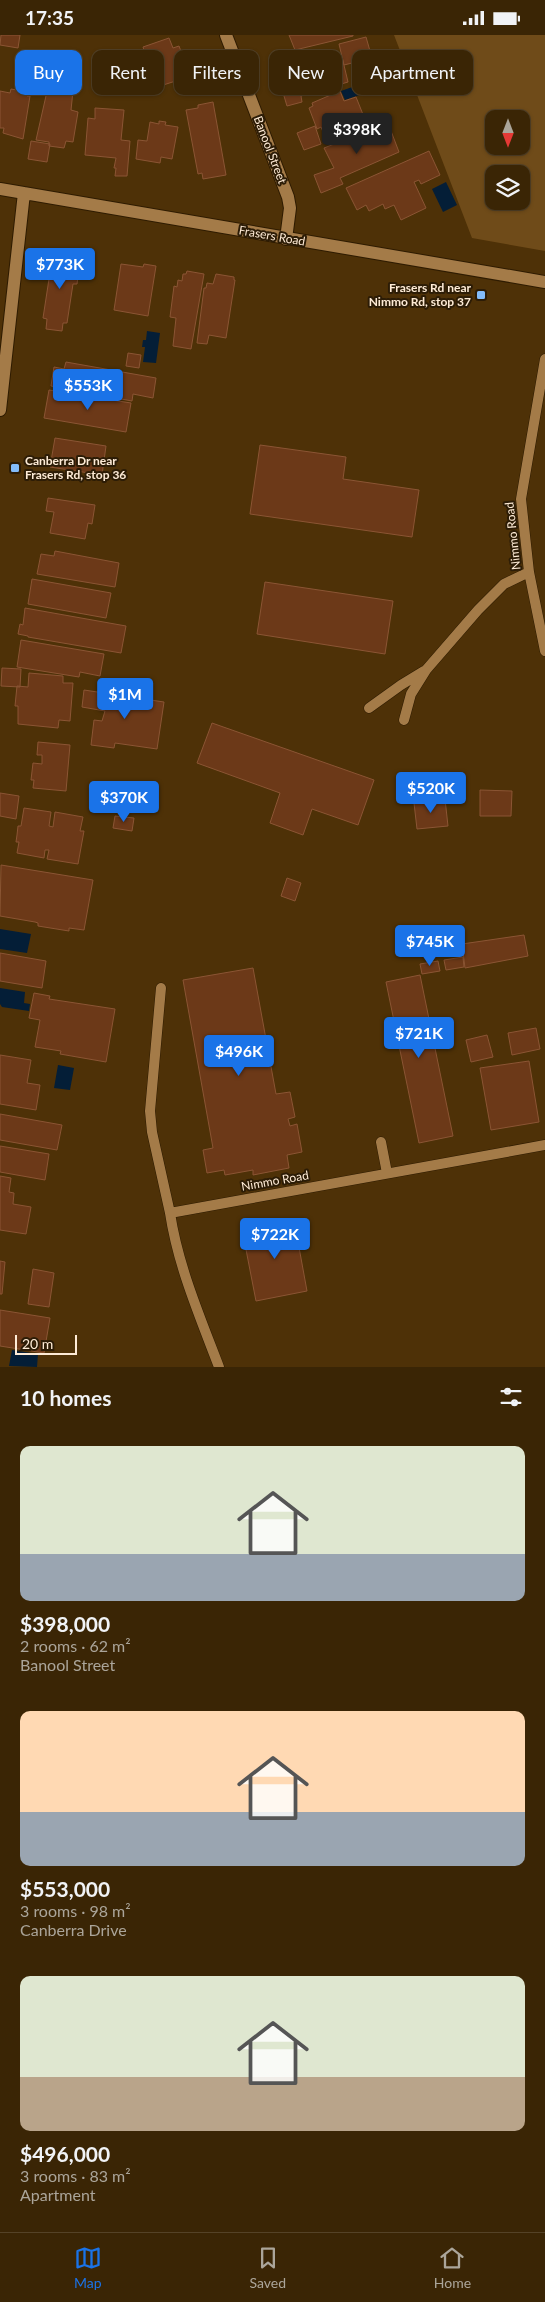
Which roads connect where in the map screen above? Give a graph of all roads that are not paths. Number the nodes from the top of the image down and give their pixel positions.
1 (226, 35) edge
2 (0, 189) edge
3 (24, 193) junction
4 (286, 239) junction
5 (545, 282) edge
6 (545, 359) edge
7 (0, 410) edge
8 (529, 572) junction
9 (545, 651) edge
10 (426, 670) junction
11 (369, 708) dead end
12 (404, 719) dead end
13 (161, 988) dead end
14 (381, 1142) dead end
15 (545, 1145) edge
16 (387, 1173) junction
17 (170, 1213) junction
18 (218, 1367) edge

1 - 4 street, Banool Street
2 - 3 street, Frasers Road
3 - 4 street, Frasers Road
3 - 7 street
4 - 5 street, Frasers Road
6 - 8 lane, Nimmo Road
8 - 9 lane, Nimmo Road
8 - 10 lane
10 - 11 lane
10 - 12 lane
13 - 17 lane
14 - 16 lane
15 - 16 lane, Nimmo Road
16 - 17 lane, Nimmo Road
17 - 18 lane

